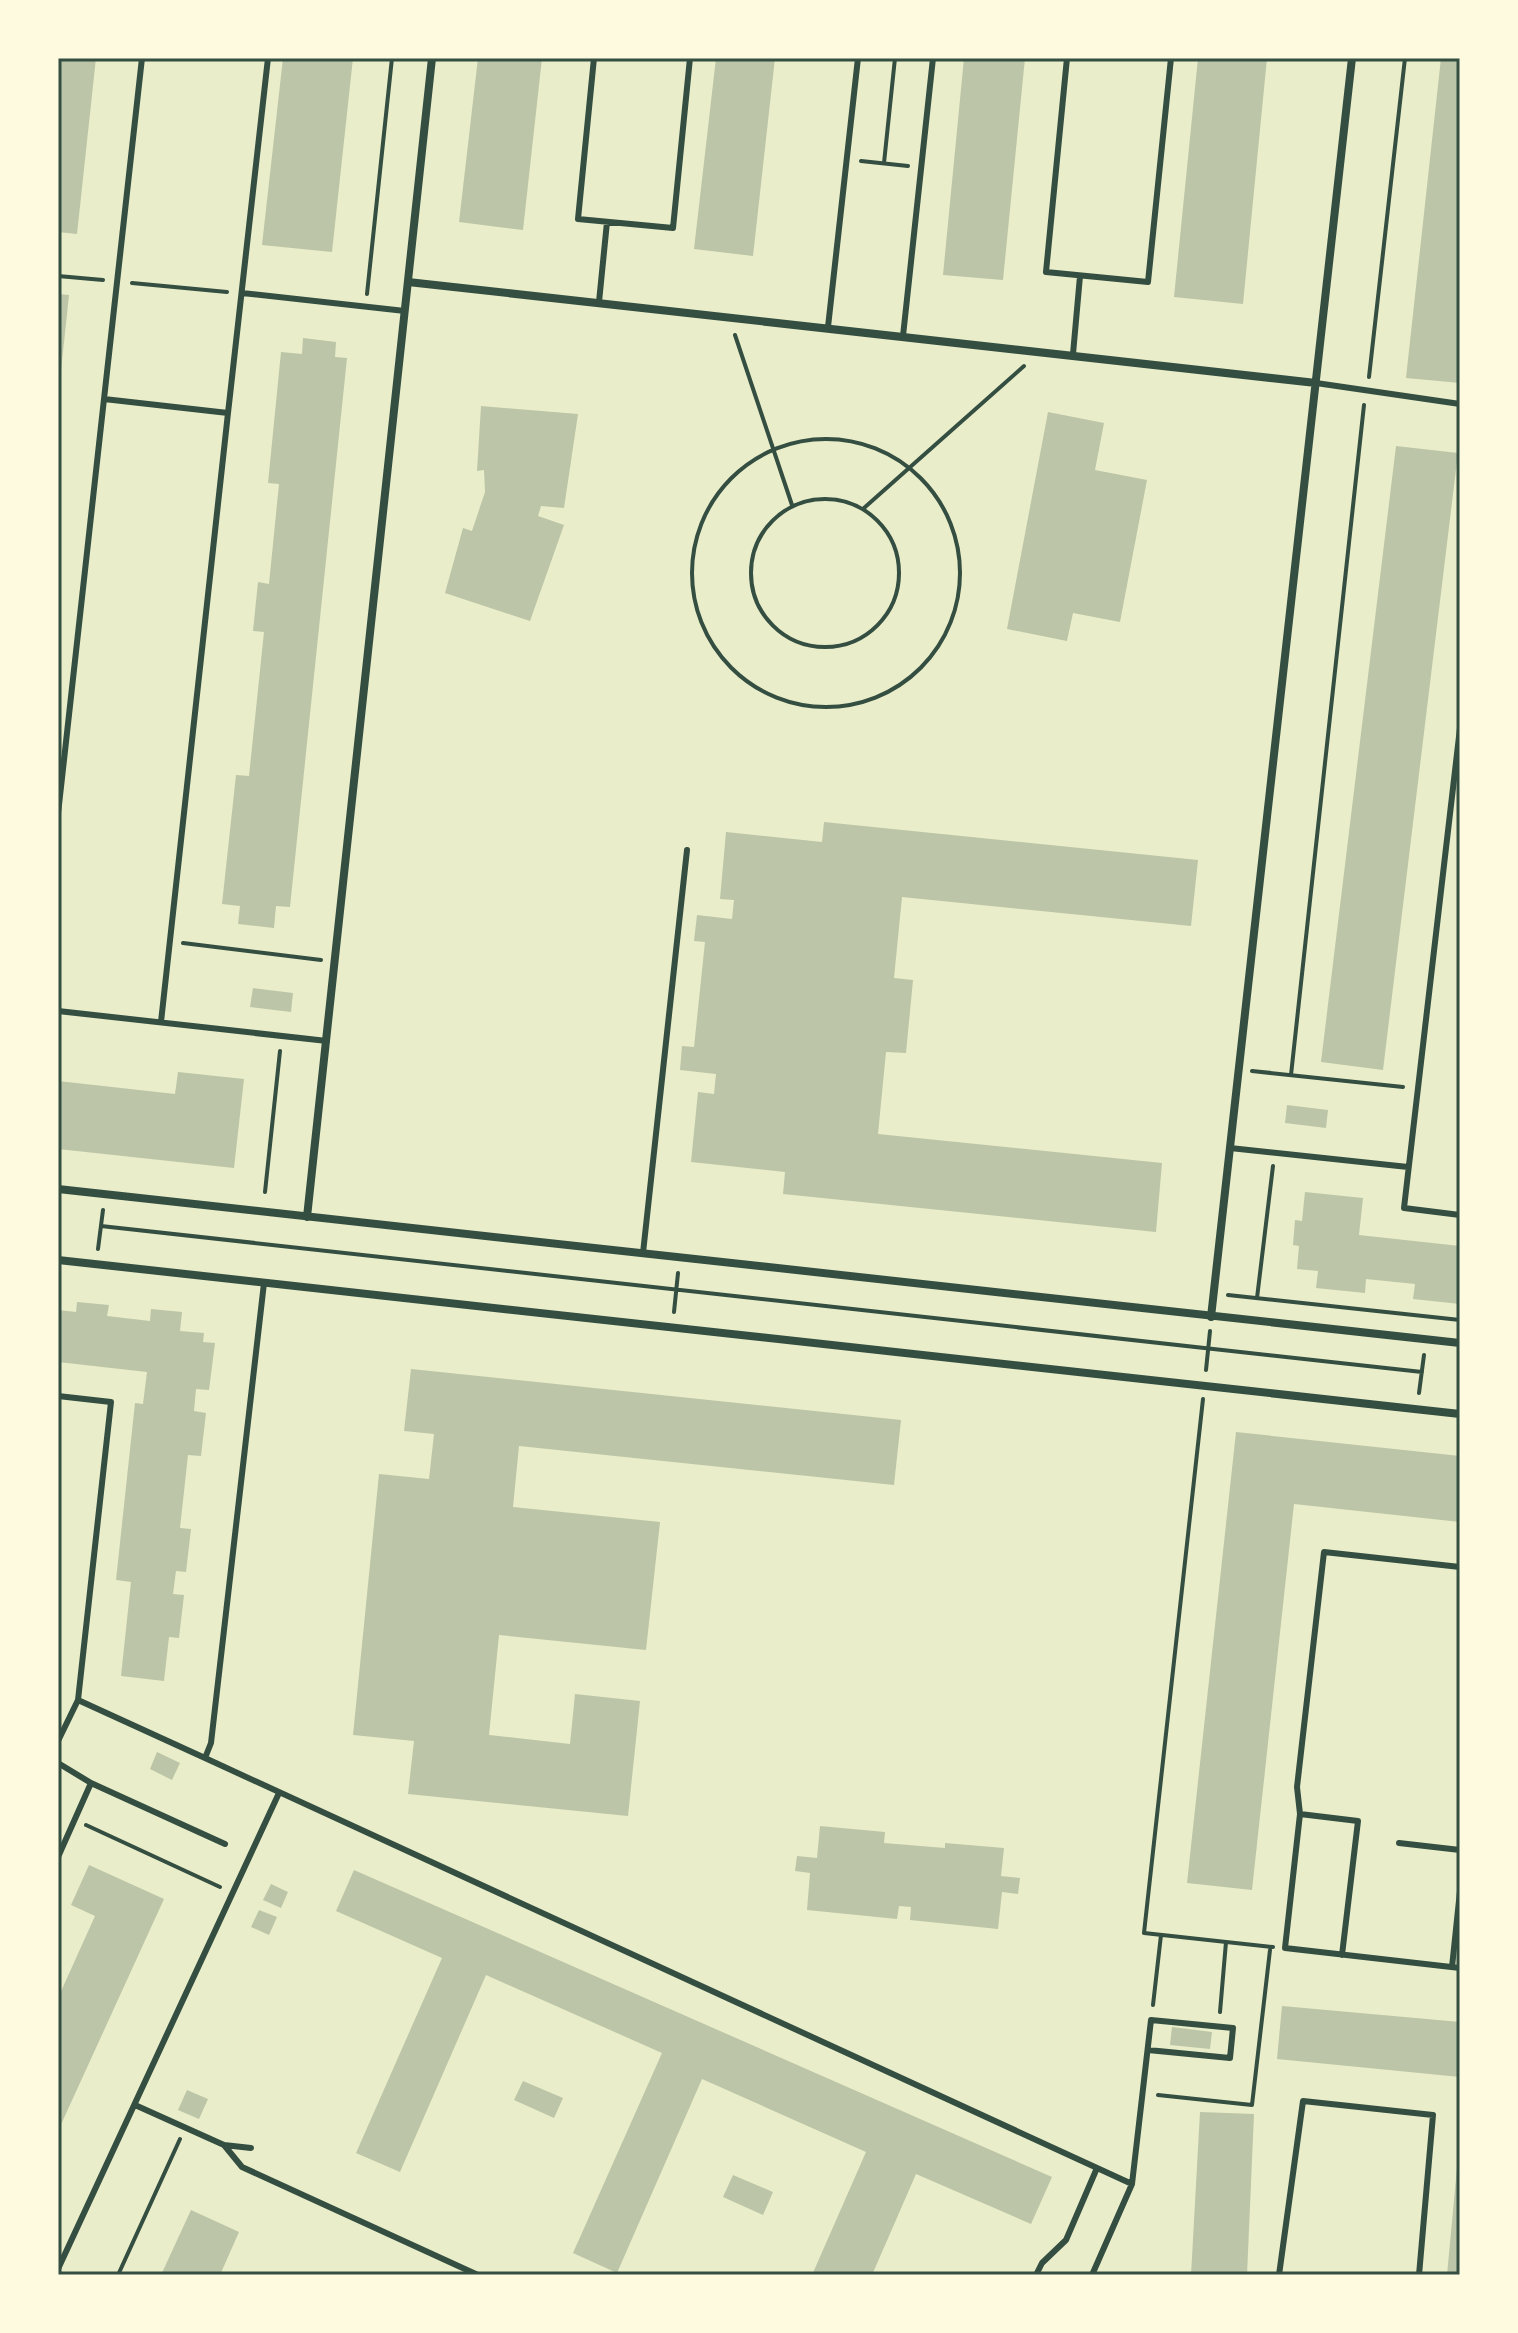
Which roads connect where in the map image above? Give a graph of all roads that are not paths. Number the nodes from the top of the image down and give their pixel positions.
1 (142, 58) edge
2 (268, 58) edge
3 (432, 58) edge
4 (594, 58) edge
5 (690, 58) edge
6 (858, 58) edge
7 (933, 58) edge
8 (1067, 58) edge
9 (1171, 58) edge
10 (1352, 58) edge
11 (607, 222) junction
12 (1080, 276) junction
13 (408, 282) junction
14 (242, 293) junction
15 (599, 302) junction
16 (405, 311) junction
17 (828, 327) junction
18 (903, 336) junction
19 (1073, 354) junction
20 (1316, 383) junction
21 (104, 399) junction
22 (1460, 404) edge
23 (228, 413) junction
24 (1460, 728) edge
25 (58, 814) edge
26 (687, 850) dead end
27 (58, 1011) edge
28 (161, 1022) junction
29 (327, 1041) junction
30 (1230, 1148) junction
31 (1408, 1167) junction
32 (58, 1189) edge
33 (1460, 1215) edge
34 (307, 1217) junction
35 (643, 1253) junction
36 (58, 1260) edge
37 (264, 1283) junction
38 (1211, 1317) junction
39 (1460, 1343) edge
40 (58, 1396) edge
41 (1460, 1414) edge
42 (1460, 1567) edge
43 (78, 1700) junction
44 (58, 1741) edge
45 (205, 1758) junction
46 (58, 1763) edge
47 (91, 1783) junction
48 (279, 1793) junction
49 (1300, 1814) junction
50 (1399, 1843) dead end
51 (225, 1844) dead end
52 (1460, 1850) edge
53 (58, 1857) edge
54 (1460, 1891) edge
55 (1342, 1955) junction
56 (1456, 1968) edge
57 (1148, 2050) junction
58 (135, 2105) junction
59 (224, 2145) junction
60 (251, 2148) dead end
61 (1097, 2168) junction
62 (1132, 2184) junction
63 (58, 2269) edge
64 (478, 2275) edge
65 (1036, 2275) edge
66 (1092, 2275) edge
67 (1279, 2275) edge
68 (1419, 2275) edge

1 - 21 lane
2 - 14 lane
3 - 13 street
4 - 11 lane
5 - 11 lane
6 - 17 lane
7 - 18 lane
8 - 12 lane
9 - 12 lane
10 - 20 street
11 - 15 lane
12 - 19 lane
13 - 15 street
13 - 16 street
14 - 16 lane
14 - 23 lane
15 - 17 street
16 - 29 street
17 - 18 street
18 - 19 street
19 - 20 street
20 - 22 lane
20 - 30 street
21 - 23 lane
21 - 25 lane
23 - 28 lane
24 - 31 lane
26 - 35 lane
27 - 28 lane
28 - 29 lane
29 - 34 street
30 - 31 lane
30 - 38 street
31 - 33 lane
32 - 34 street
34 - 35 street
35 - 38 street
36 - 37 street
37 - 41 street
37 - 45 lane
38 - 39 street
40 - 43 lane
42 - 49 lane
43 - 44 lane
43 - 45 lane
45 - 48 lane
46 - 47 lane
47 - 51 lane
47 - 53 lane
48 - 58 lane
48 - 61 lane
49 - 55 lane
49 - 55 lane
50 - 52 lane
54 - 56 lane
55 - 56 lane
57 - 57 lane
57 - 62 lane
58 - 59 lane
58 - 63 lane
59 - 60 lane
59 - 64 lane
61 - 62 lane
61 - 65 lane
62 - 66 lane
67 - 68 lane

